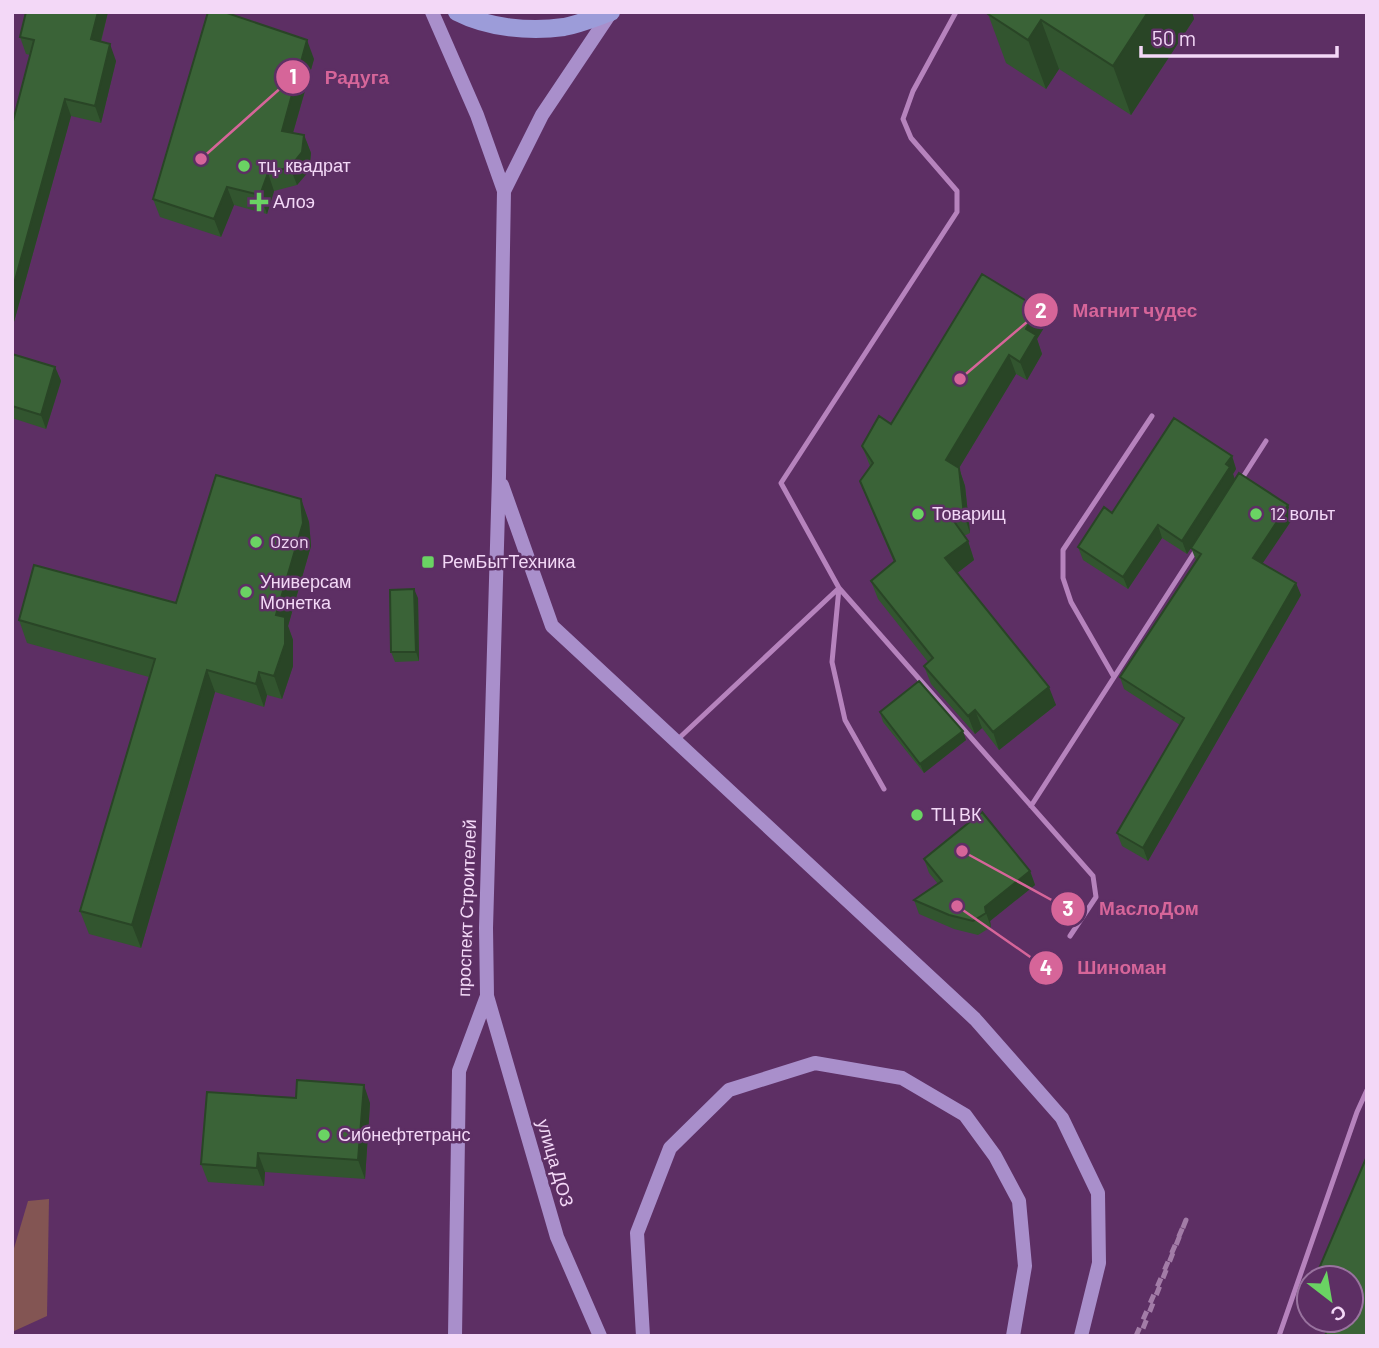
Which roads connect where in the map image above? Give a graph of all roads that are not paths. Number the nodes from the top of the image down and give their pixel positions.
1 (432, 12) edge
2 (457, 12) edge
3 (611, 12) edge
4 (956, 12) edge
5 (504, 191) junction
6 (1152, 416) dead end
7 (1266, 442) dead end
8 (499, 476) junction
9 (1237, 486) edge
10 (1200, 542) edge
11 (839, 588) junction
12 (1114, 677) junction
13 (676, 741) junction
14 (884, 789) dead end
15 (1031, 806) junction
16 (1070, 936) dead end
17 (487, 996) junction
18 (1367, 1090) edge
19 (456, 1336) edge
20 (600, 1336) edge
21 (643, 1336) edge
22 (1013, 1336) edge
23 (1081, 1336) edge
24 (1279, 1336) edge

1 - 5 main road
2 - 3 main road
3 - 5 main road
4 - 11 lane
5 - 8 main road, проспект Строителей
6 - 12 lane
7 - 9 lane
8 - 13 main road
8 - 17 main road, проспект Строителей
10 - 12 lane
11 - 13 lane
11 - 14 lane
11 - 15 lane
12 - 15 lane
13 - 23 main road
15 - 16 lane
17 - 19 main road, проспект Строителей
17 - 20 main road, улица ДОЗ
18 - 24 lane
21 - 22 main road

